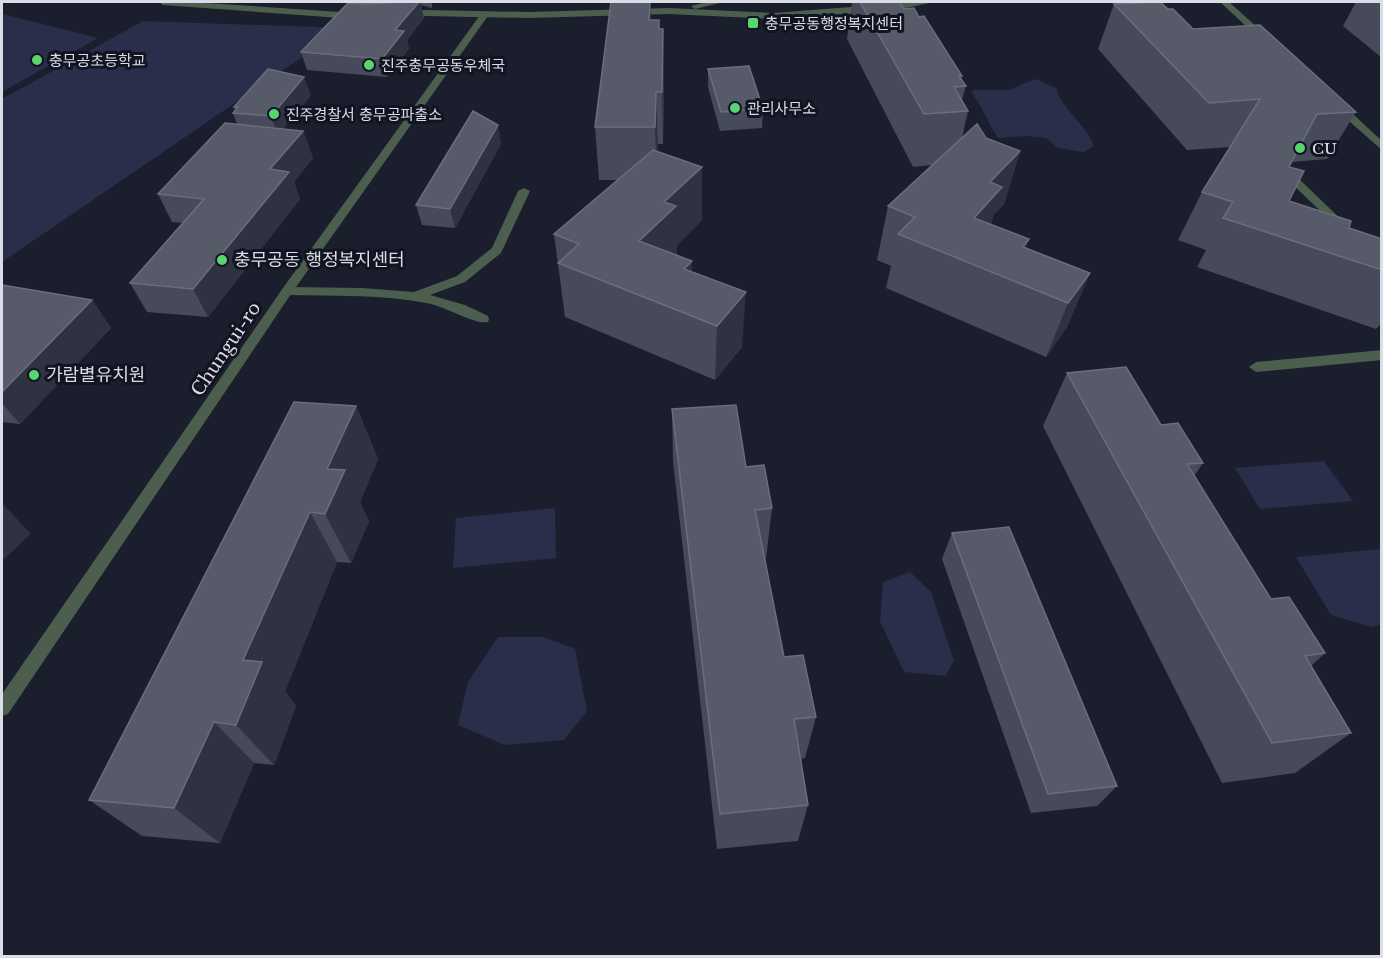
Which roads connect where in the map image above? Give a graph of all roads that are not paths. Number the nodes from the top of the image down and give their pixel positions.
1 (163, 2) edge
2 (720, 2) edge
3 (930, 2) edge
4 (1224, 2) edge
5 (890, 4) edge
6 (407, 5) edge
7 (669, 10) junction
8 (426, 13) junction
9 (486, 14) junction
10 (390, 16) edge
11 (360, 17) edge
12 (1270, 44) edge
13 (1330, 99) edge
14 (1382, 147) edge
15 (1292, 178) edge
16 (524, 191) dead end
17 (1349, 233) edge
18 (287, 291) junction
19 (418, 295) junction
20 (483, 319) dead end
21 (1382, 354) edge
22 (1256, 367) dead end
23 (2, 708) edge

1 - 11 street
2 - 7 street
3 - 5 street
4 - 12 street
5 - 7 street
6 - 8 street
7 - 9 street
8 - 9 street
8 - 10 street
9 - 18 street, Chungui-ro
13 - 14 street
15 - 17 street
16 - 19 street
18 - 19 street
18 - 23 street, Chungui-ro
19 - 20 street
21 - 22 street

